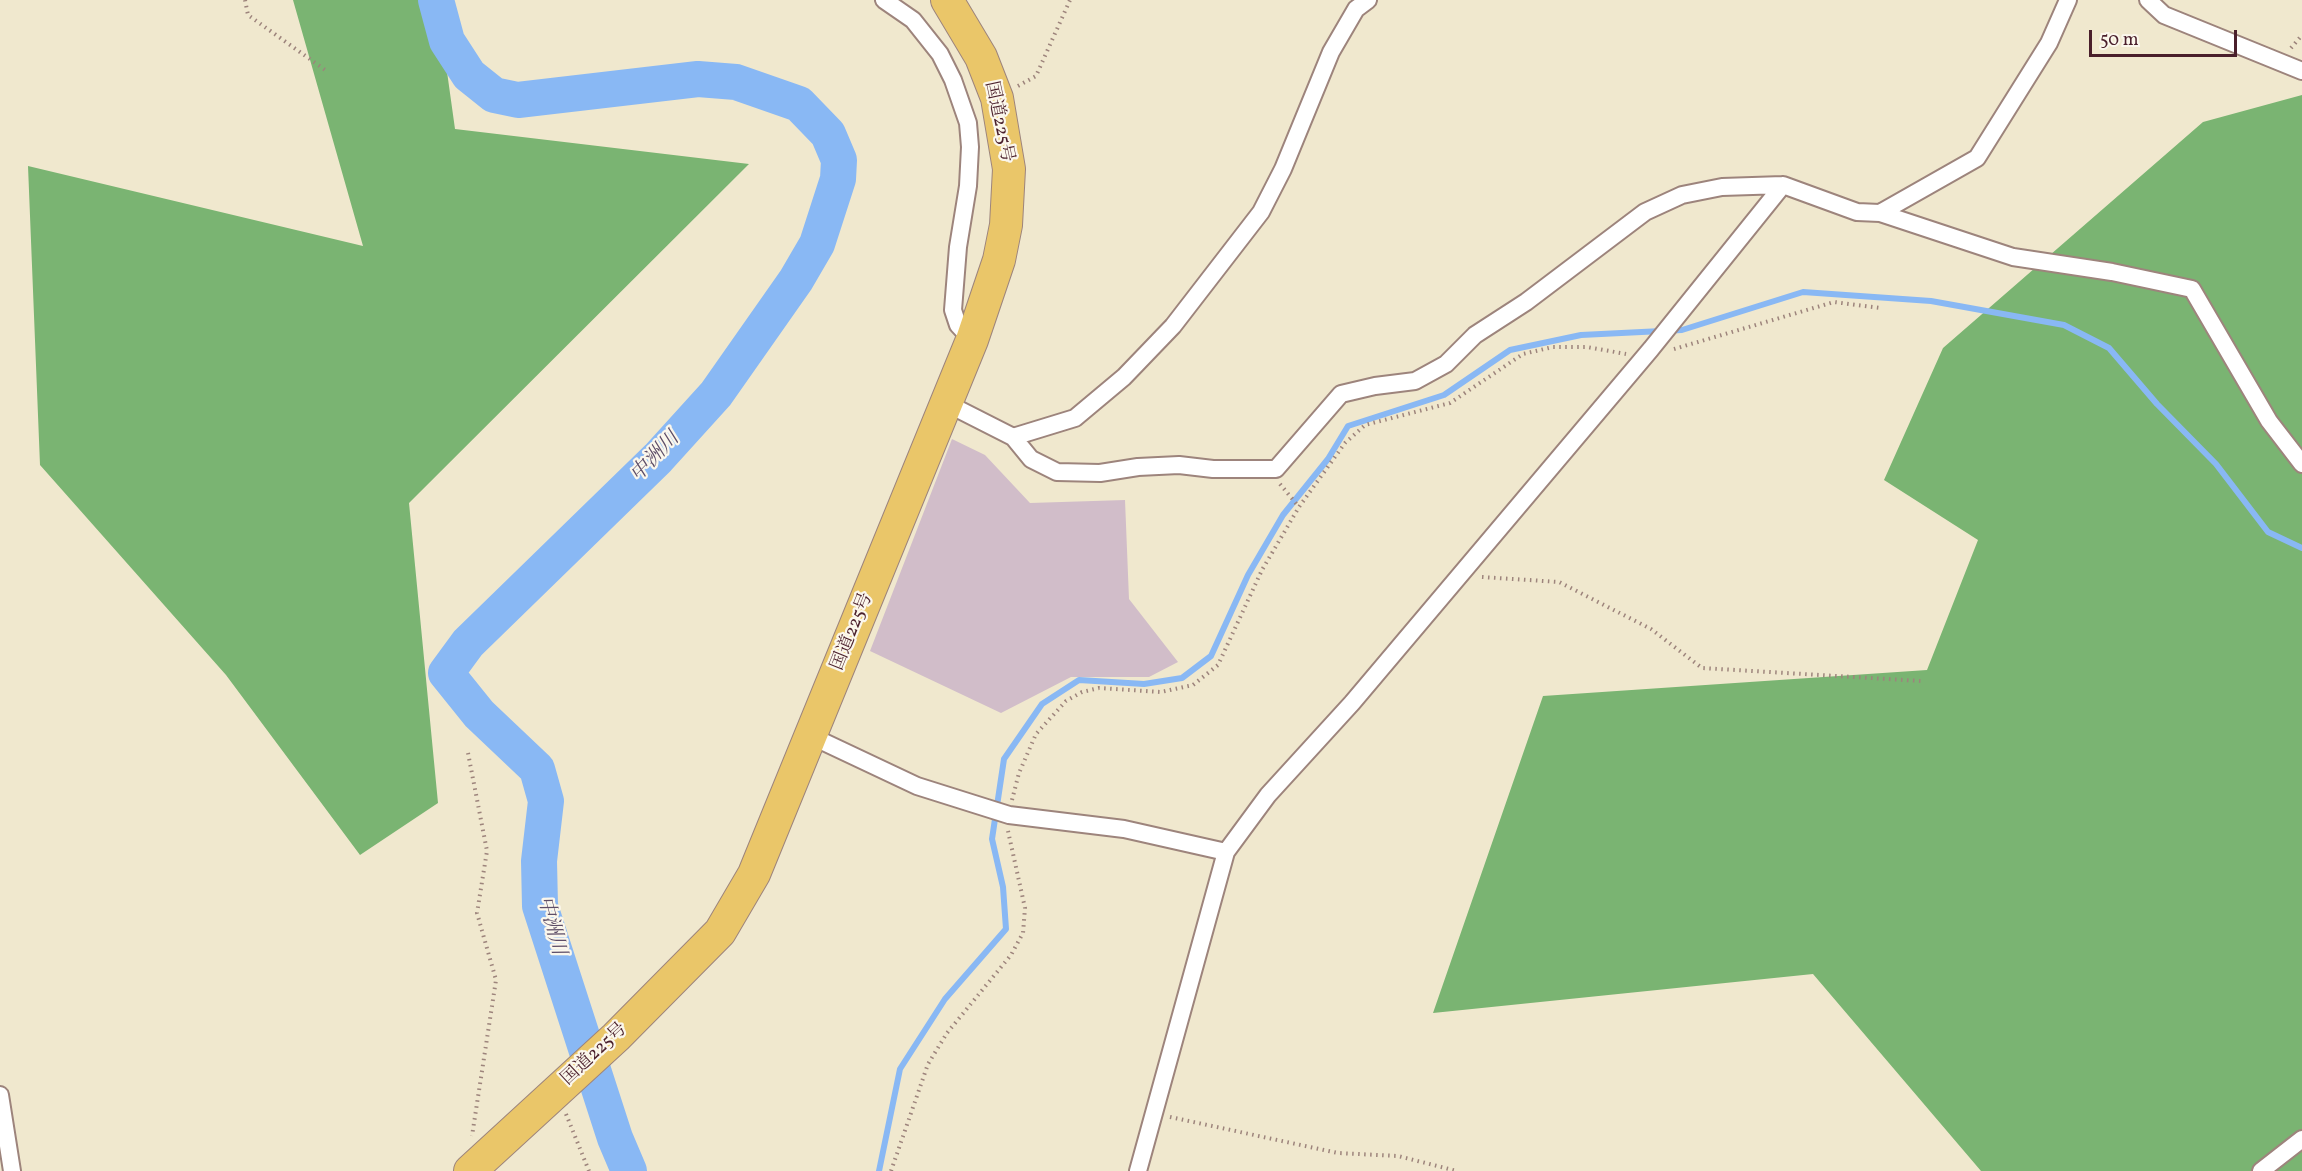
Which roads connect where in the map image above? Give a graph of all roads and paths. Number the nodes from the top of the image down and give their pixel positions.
1 (245, 0) edge
2 (884, 0) edge
3 (947, 0) edge
4 (1070, 0) edge
5 (1368, 0) edge
6 (2068, 0) edge
7 (2148, 0) edge
8 (2302, 71) edge
9 (328, 72) dead end
10 (997, 98) junction
11 (1783, 185) junction
12 (1880, 213) junction
13 (1880, 308) dead end
14 (972, 340) junction
15 (1644, 357) junction
16 (946, 403) junction
17 (1013, 437) junction
18 (2302, 464) edge
19 (1276, 469) junction
20 (1299, 507) junction
21 (1460, 575) junction
22 (1921, 681) dead end
23 (810, 736) junction
24 (468, 753) dead end
25 (1009, 814) junction
26 (1226, 852) junction
27 (557, 1091) junction
28 (0, 1095) edge
29 (1154, 1114) junction
30 (472, 1137) dead end
31 (2302, 1140) edge
32 (12, 1171) edge
33 (470, 1171) edge
34 (589, 1171) edge
35 (891, 1171) edge
36 (1138, 1171) edge
37 (1457, 1171) edge
38 (2261, 1171) edge

1 - 9 path
2 - 14 street
3 - 10 highway, 国道225号
4 - 10 path
5 - 17 street
6 - 12 street
7 - 8 street
10 - 14 highway, 国道225号
11 - 12 street
11 - 15 street
11 - 19 street
12 - 18 street
13 - 15 path
14 - 16 highway, 国道225号
15 - 20 path
15 - 21 street
16 - 17 street
16 - 23 highway, 国道225号
17 - 19 street
19 - 20 path
20 - 25 path
21 - 22 path
21 - 26 street
23 - 25 street
23 - 27 highway, 国道225号
24 - 30 path
25 - 26 street
25 - 35 path
26 - 29 street
27 - 33 highway, 国道225号
27 - 34 path
28 - 32 street
29 - 36 street
29 - 37 path
31 - 38 street

